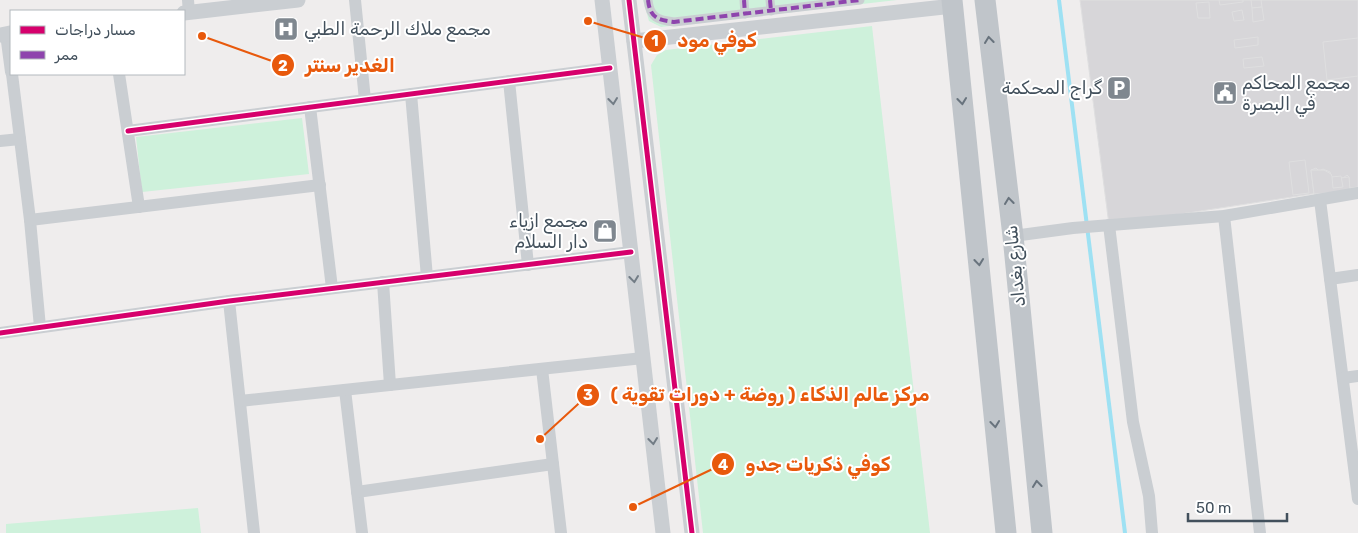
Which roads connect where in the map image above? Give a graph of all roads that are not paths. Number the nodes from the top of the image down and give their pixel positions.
1 (298, 0) edge
2 (355, 0) edge
3 (602, 0) edge
4 (629, 0) edge
5 (648, 0) edge
6 (744, 0) edge
7 (770, 0) edge
8 (860, 0) edge
9 (985, 0) edge
10 (952, 3) edge
11 (187, 9) edge
12 (771, 10) junction
13 (745, 14) junction
14 (6, 34) edge
15 (634, 41) junction
16 (10, 65) edge
17 (610, 68) junction
18 (11, 75) edge
19 (119, 75) edge
20 (509, 81) junction
21 (412, 94) junction
22 (365, 100) junction
23 (310, 107) junction
24 (128, 131) junction
25 (20, 139) junction
26 (0, 141) edge
27 (320, 185) junction
28 (650, 185) junction
29 (623, 187) junction
30 (1358, 193) edge
31 (1320, 200) junction
32 (139, 207) junction
33 (1224, 216) junction
34 (30, 220) junction
35 (1103, 226) junction
36 (1013, 236) junction
37 (631, 252) junction
38 (528, 265) junction
39 (1358, 275) edge
40 (427, 277) junction
41 (1330, 279) junction
42 (383, 282) junction
43 (332, 288) junction
44 (229, 301) junction
45 (40, 327) junction
46 (0, 333) edge
47 (643, 358) junction
48 (542, 369) junction
49 (1358, 376) edge
50 (1342, 378) junction
51 (390, 386) junction
52 (345, 390) junction
53 (240, 402) junction
54 (553, 464) junction
55 (1356, 473) edge
56 (358, 492) junction
57 (1358, 499) edge
58 (254, 533) edge
59 (362, 533) edge
60 (561, 533) edge
61 (663, 533) edge
62 (692, 533) edge
63 (1006, 533) edge
64 (1042, 533) edge
65 (1152, 533) edge
66 (1260, 533) edge

1 - 11 street
2 - 22 street
3 - 17 street
4 - 15 street
5 - 13 street
6 - 13 street
7 - 12 street
8 - 12 street
36 -> 9 highway, شارع بغداد
10 - 15 street
10 -> 63 highway, شارع بغداد
12 - 13 street
14 - 16 street
15 - 28 street
17 - 20 street
17 -> 29 street
18 - 25 street
19 - 24 street
20 - 21 street
20 - 38 street
21 - 22 street
21 - 40 street
22 - 23 street
23 - 24 street
23 - 27 street
24 - 32 street
25 - 26 street
25 - 34 street
27 - 32 street
27 - 43 street
28 - 29 street
28 - 62 street
29 - 37 street
30 - 31 street
31 - 33 street
31 - 41 street
32 - 34 street
33 - 35 street
33 - 66 street
34 - 45 street
35 - 36 street
35 - 65 street
64 -> 36 highway, شارع بغداد
37 - 38 street
37 -> 47 street
38 - 40 street
39 - 41 street
40 - 42 street
41 - 50 street
42 - 43 street
42 - 51 street
43 - 44 street
44 - 45 street
44 - 53 street
45 - 46 street
47 - 48 street
47 -> 61 street
48 - 51 street
48 - 54 street
49 - 50 street
50 - 55 street
51 - 52 street
52 - 53 street
52 - 56 street
53 - 58 street
54 - 56 street
54 - 60 street
55 - 57 street
56 - 59 street

